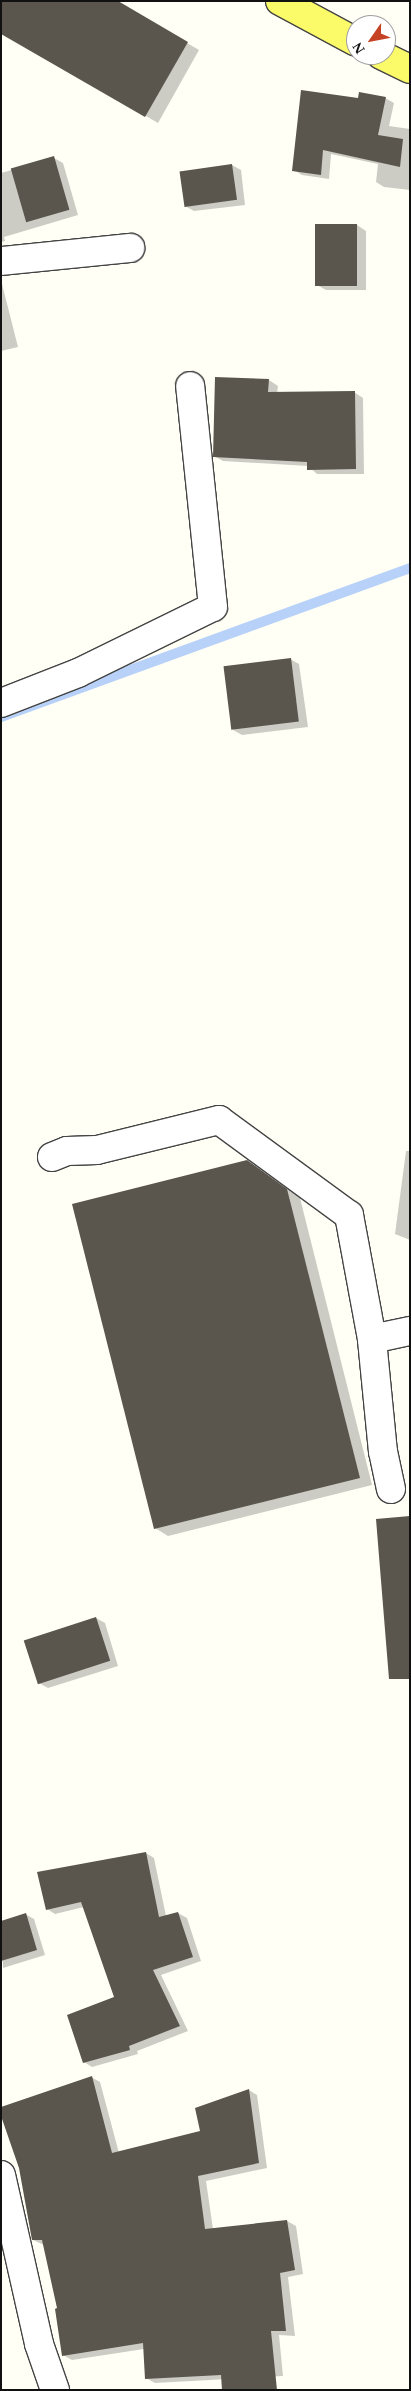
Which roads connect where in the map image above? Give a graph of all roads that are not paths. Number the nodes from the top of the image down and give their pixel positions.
1 (280, 1) edge
2 (346, 37) edge
3 (396, 62) edge
4 (410, 69) edge
5 (130, 248) dead end
6 (1, 261) edge
7 (190, 386) dead end
8 (1, 703) edge
9 (52, 1157) dead end
10 (410, 1331) edge
11 (372, 1339) junction
12 (391, 1489) dead end
13 (1, 2175) edge
14 (55, 2390) edge

1 - 2 main road
3 - 4 main road
5 - 6 street
7 - 8 street
9 - 11 street
10 - 11 street
11 - 12 street
13 - 14 street

